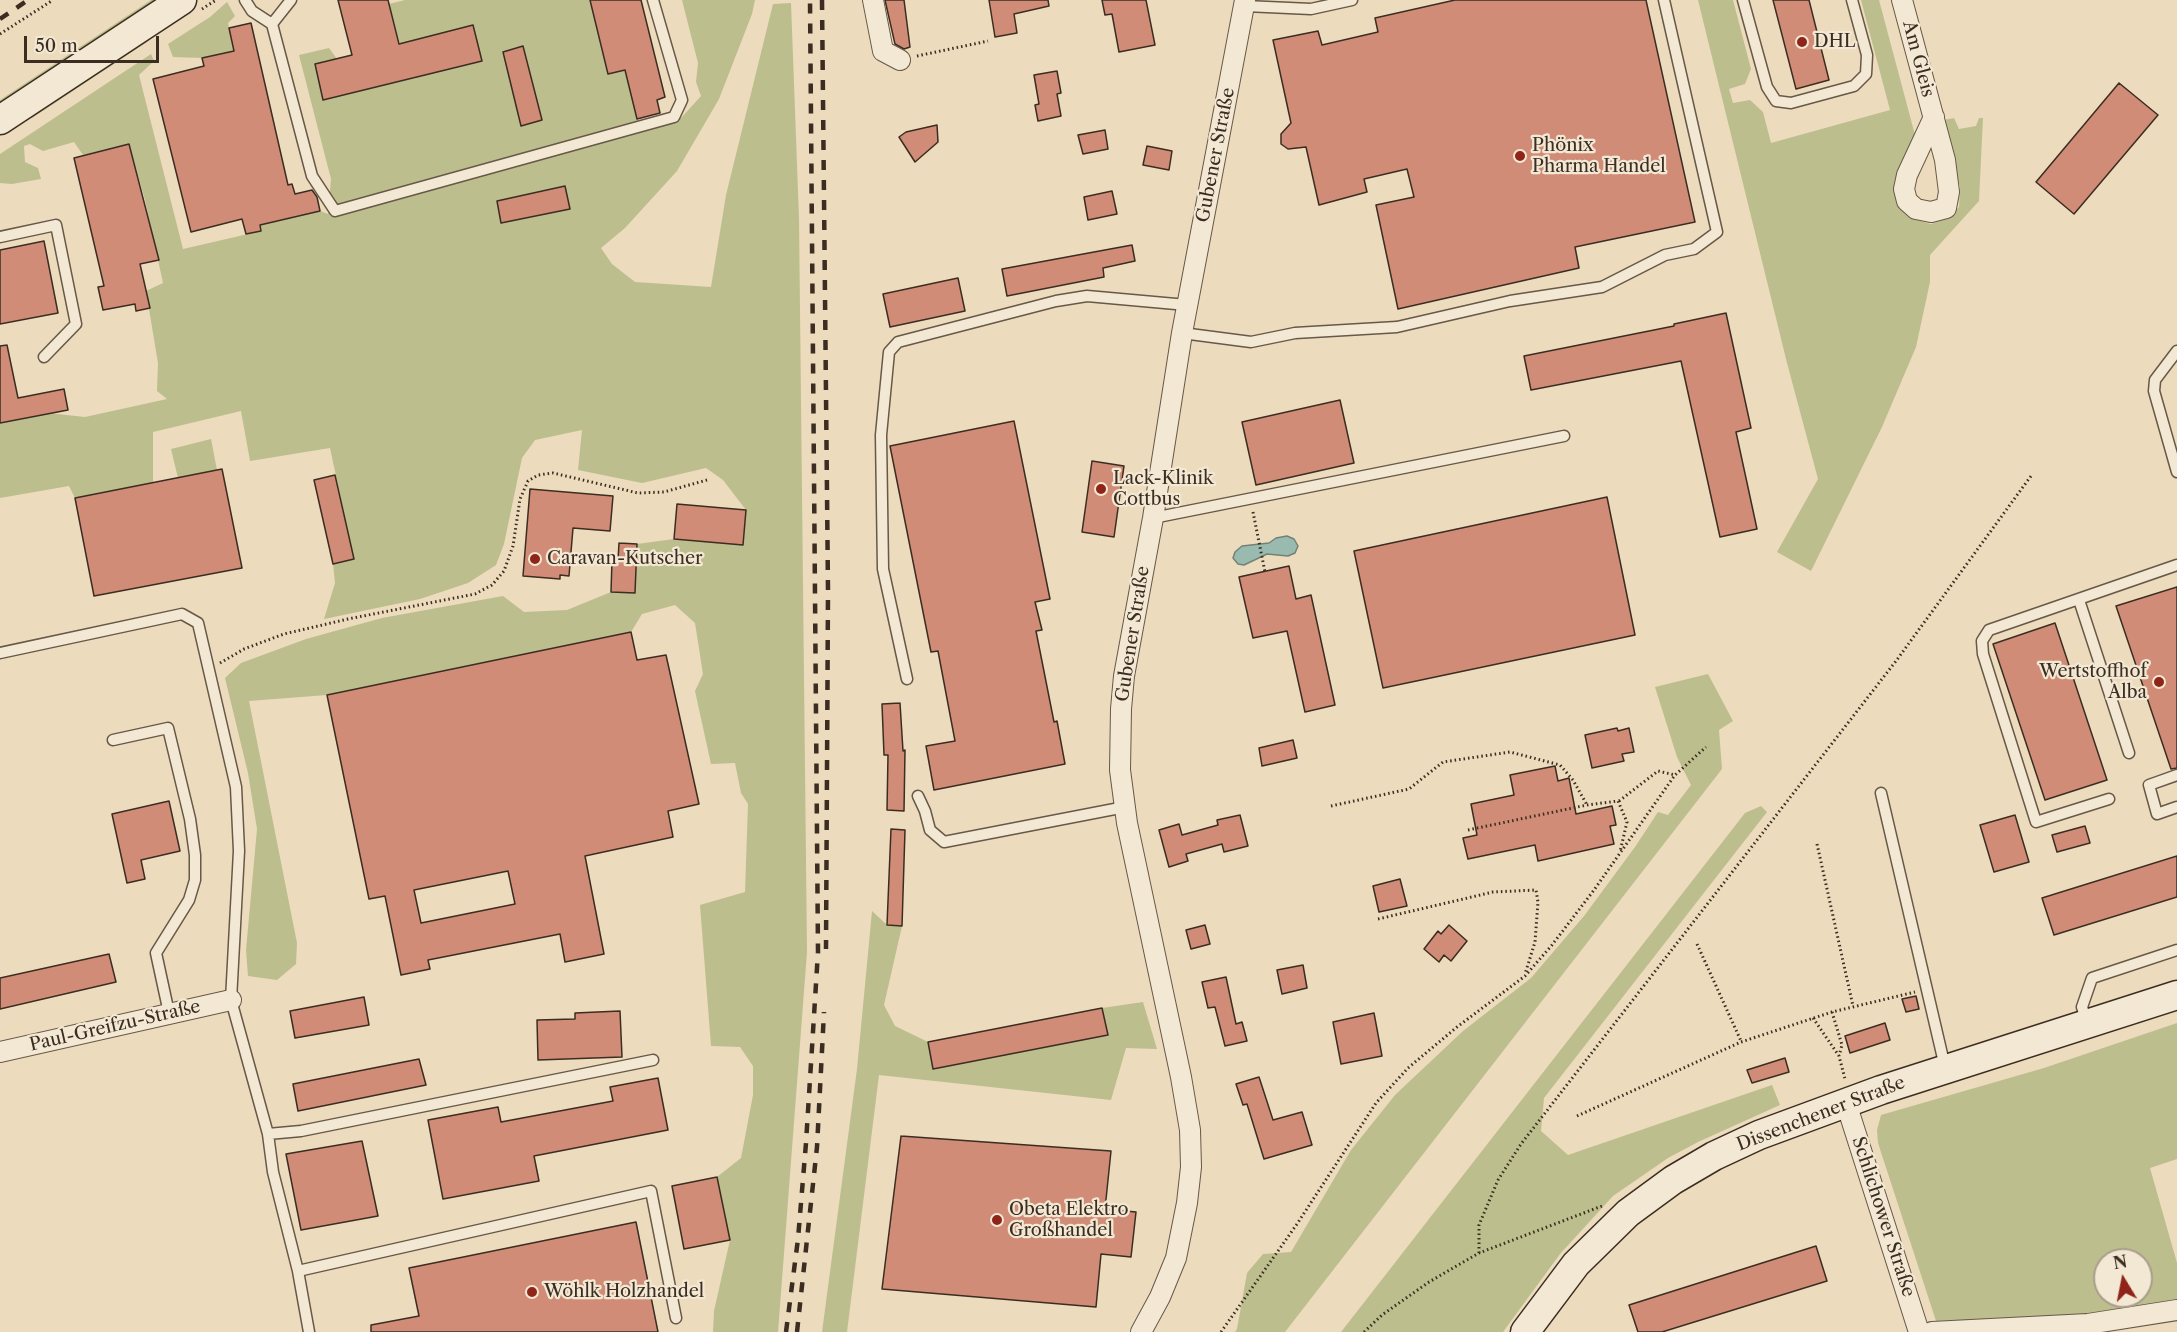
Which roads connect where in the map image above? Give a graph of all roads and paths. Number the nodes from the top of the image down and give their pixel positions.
1 (53, 0) edge
2 (182, 0) edge
3 (245, 0) edge
4 (291, 0) edge
5 (653, 0) edge
6 (873, 0) edge
7 (1352, 0) edge
8 (1664, 0) edge
9 (1743, 0) edge
10 (1852, 0) edge
11 (1902, 0) edge
12 (1245, 3) edge
13 (272, 24) junction
14 (0, 34) edge
15 (988, 41) dead end
16 (900, 60) joint
17 (1934, 117) dead end
18 (0, 120) edge
19 (0, 237) edge
20 (1187, 306) junction
21 (1182, 333) junction
22 (2177, 351) edge
23 (44, 357) dead end
24 (1564, 436) dead end
25 (2177, 472) edge
26 (2031, 476) dead end
27 (707, 480) dead end
28 (1251, 499) junction
29 (1153, 518) junction
30 (2177, 566) edge
31 (1265, 572) dead end
32 (2079, 600) junction
33 (0, 653) edge
34 (208, 670) junction
35 (907, 679) dead end
36 (113, 740) dead end
37 (1706, 747) dead end
38 (2128, 753) dead end
39 (1675, 775) junction
40 (2177, 775) edge
41 (1881, 793) dead end
42 (918, 796) dead end
43 (2109, 799) dead end
44 (1618, 801) junction
45 (1587, 805) junction
46 (1331, 806) dead end
47 (1125, 807) junction
48 (2177, 807) edge
49 (1468, 830) dead end
50 (1817, 844) dead end
51 (1620, 854) junction
52 (1378, 919) dead end
53 (1697, 944) dead end
54 (2177, 950) edge
55 (1525, 976) junction
56 (1927, 989) junction
57 (2177, 995) edge
58 (231, 1000) junction
59 (1853, 1006) junction
60 (1832, 1012) junction
61 (169, 1013) junction
62 (1813, 1018) junction
63 (2086, 1023) junction
64 (1741, 1042) junction
65 (0, 1052) edge
66 (1839, 1056) junction
67 (653, 1060) dead end
68 (1945, 1068) junction
69 (1846, 1094) junction
70 (1577, 1116) dead end
71 (268, 1134) junction
72 (1608, 1204) dead end
73 (1479, 1253) junction
74 (298, 1271) junction
75 (2177, 1310) edge
76 (676, 1318) dead end
77 (309, 1332) edge
78 (1141, 1332) edge
79 (1221, 1332) edge
80 (1364, 1332) edge
81 (1525, 1332) edge
82 (1919, 1332) edge
83 (1932, 1332) edge

1 - 14 path
2 - 18 main road
3 - 13 lane
4 - 13 lane
5 - 13 lane
6 - 16 street
7 - 12 lane
8 - 21 lane
9 - 10 lane
11 - 17 street, Am Gleis
12 - 20 street, Gubener Straße
15 - 16 path
19 - 23 lane
20 - 21 street, Gubener Straße
20 - 35 lane
21 - 29 street, Gubener Straße
22 - 25 lane
24 - 28 lane
26 - 73 path
27 - 34 path
28 - 29 lane
28 - 31 path
29 - 47 street, Gubener Straße
30 - 32 lane
32 - 38 lane
32 - 43 lane
33 - 34 lane
34 - 58 lane
36 - 61 lane
37 - 39 path
39 - 44 path
39 - 51 path
40 - 48 lane
41 - 56 lane
42 - 47 lane
44 - 45 path
44 - 51 path
45 - 46 path
45 - 49 path
47 - 78 street, Gubener Straße
50 - 59 path
51 - 55 path
52 - 55 path
53 - 64 path
54 - 63 lane
55 - 79 path
56 - 59 path
56 - 68 lane
57 - 63 main road, Dissenchener Straße
58 - 61 street, Paul-Greifzu-Straße
58 - 71 lane
59 - 60 path
60 - 62 path
60 - 66 path
61 - 65 street, Paul-Greifzu-Straße
62 - 64 path
62 - 66 path
63 - 68 main road, Dissenchener Straße
64 - 70 path
66 - 69 path
67 - 71 lane
68 - 69 main road, Dissenchener Straße
69 - 81 main road, Dissenchener Straße
69 - 82 street, Schlichower Straße
71 - 74 lane
72 - 73 path
73 - 80 path
74 - 76 lane
74 - 77 lane
75 - 83 street

